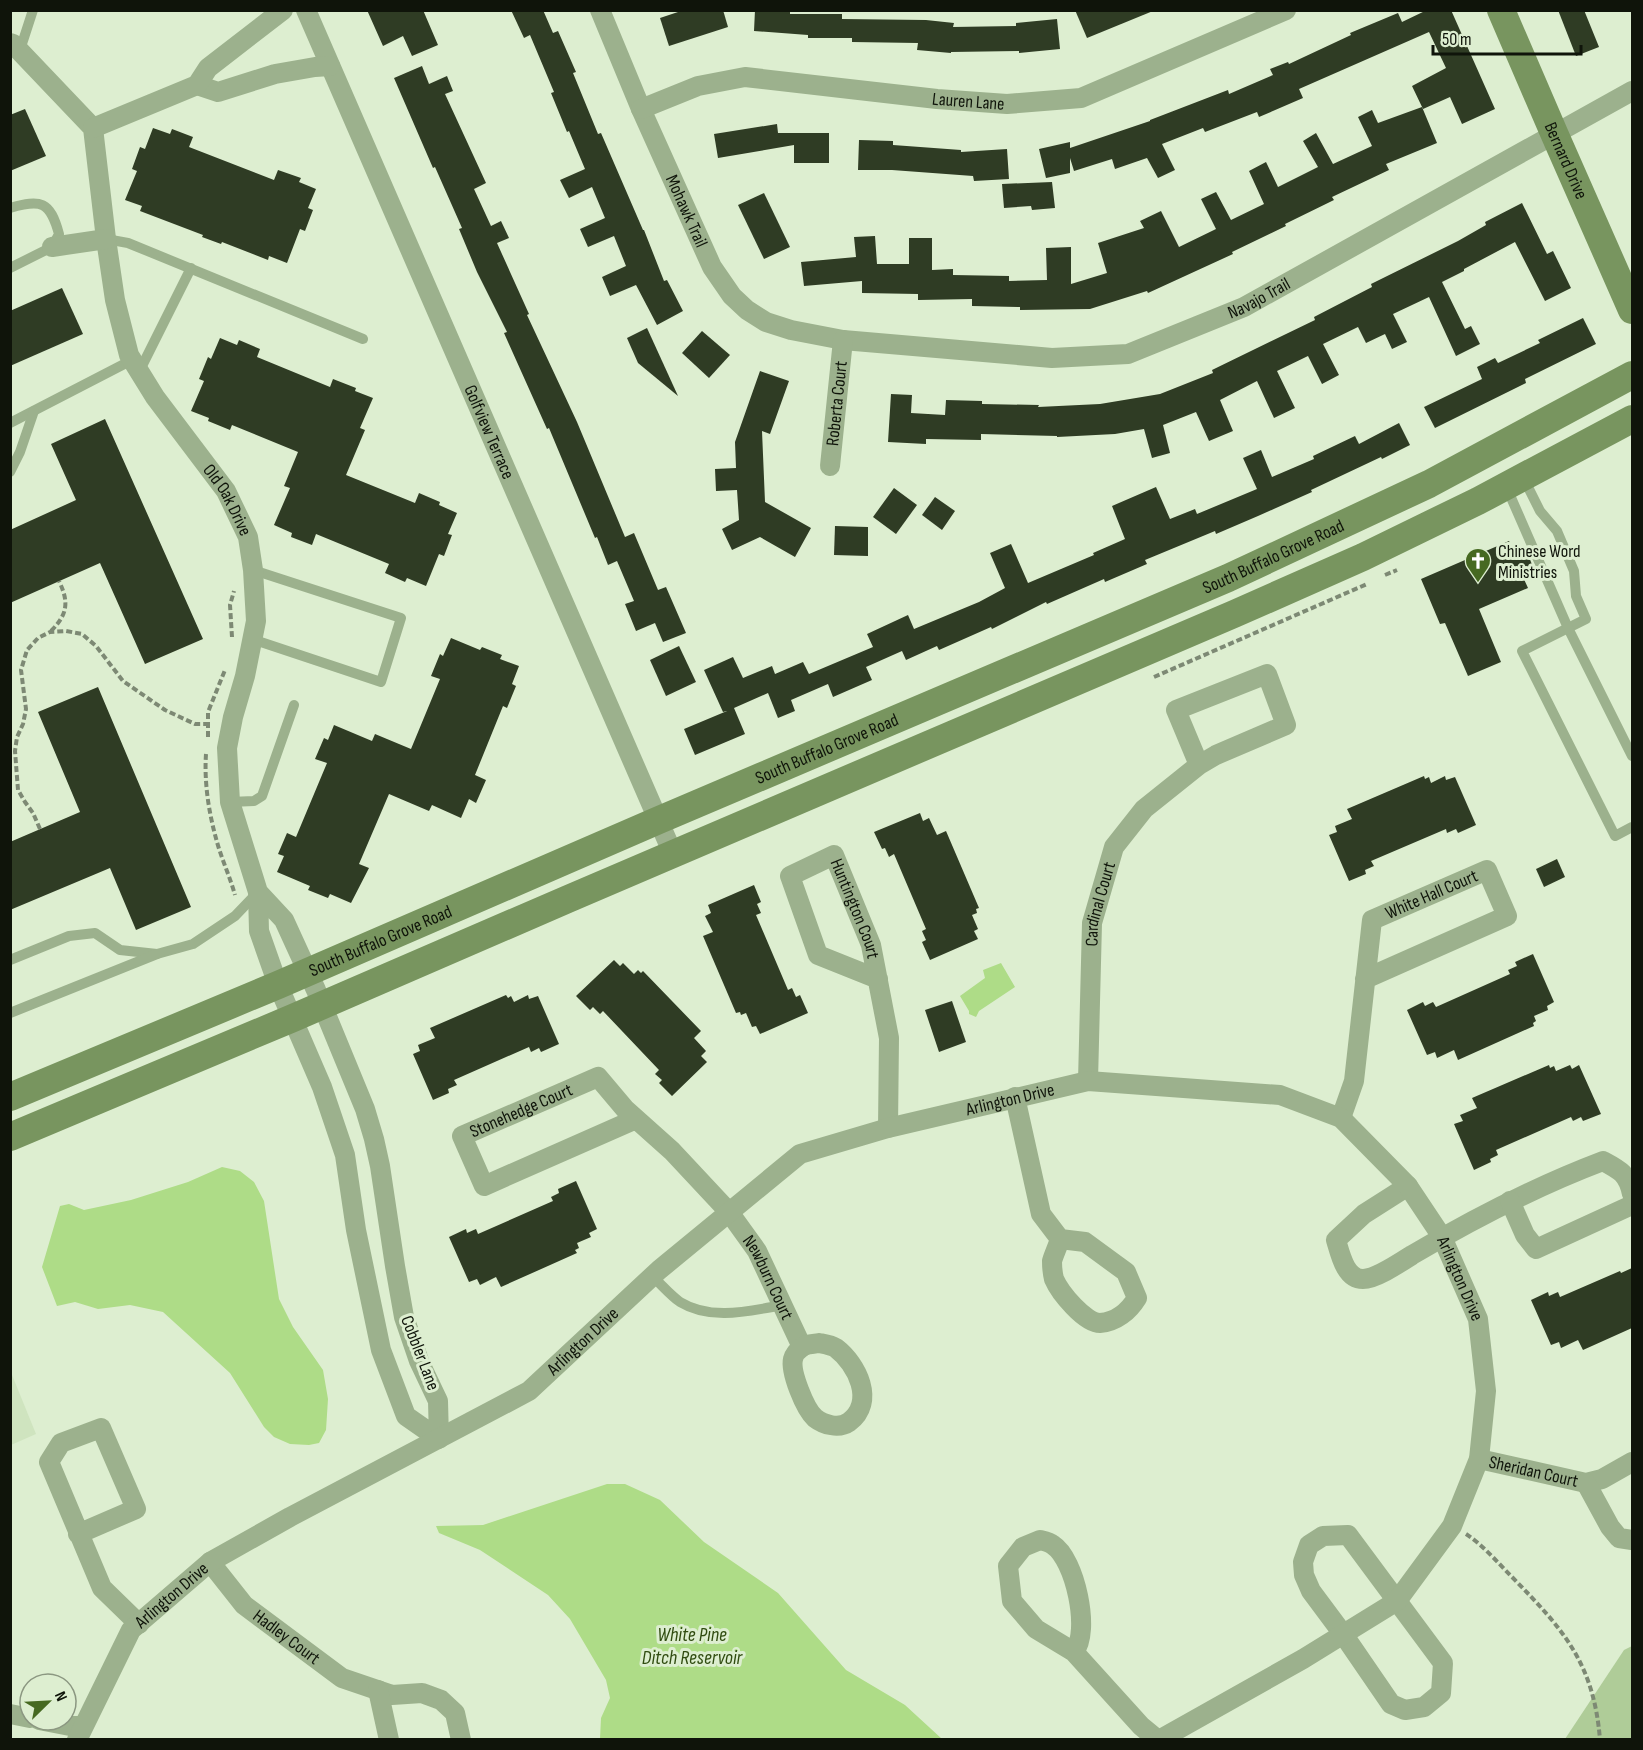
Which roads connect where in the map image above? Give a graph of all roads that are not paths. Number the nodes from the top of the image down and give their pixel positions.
1 (33, 10) edge
2 (283, 10) edge
3 (306, 10) edge
4 (600, 10) edge
5 (1286, 10) edge
6 (1502, 10) edge
7 (15, 46) edge
8 (330, 66) junction
9 (196, 85) junction
10 (1632, 91) edge
11 (641, 109) junction
12 (93, 128) junction
13 (1554, 134) junction
14 (10, 208) edge
15 (105, 239) junction
16 (52, 247) junction
17 (10, 268) edge
18 (191, 268) junction
19 (1632, 310) edge
20 (363, 339) dead end
21 (843, 340) junction
22 (135, 366) junction
23 (1632, 375) edge
24 (34, 411) junction
25 (1632, 419) edge
26 (10, 423) edge
27 (830, 466) dead end
28 (10, 472) edge
29 (1514, 481) junction
30 (253, 570) junction
31 (1568, 628) junction
32 (252, 639) junction
33 (294, 705) dead end
34 (1632, 756) edge
35 (1199, 765) junction
36 (230, 802) junction
37 (659, 820) junction
38 (1632, 827) edge
39 (673, 854) junction
40 (258, 892) junction
41 (157, 954) junction
42 (10, 960) edge
43 (878, 979) junction
44 (1365, 979) junction
45 (315, 989) junction
46 (286, 1002) junction
47 (10, 1013) edge
48 (1088, 1081) junction
49 (10, 1097) edge
50 (1015, 1097) junction
51 (1341, 1118) junction
52 (636, 1119) junction
53 (888, 1128) junction
54 (10, 1137) edge
55 (1408, 1186) junction
56 (1632, 1194) edge
57 (1510, 1202) junction
58 (1632, 1205) edge
59 (729, 1212) junction
60 (1442, 1237) junction
61 (1060, 1239) junction
62 (652, 1276) junction
63 (783, 1305) junction
64 (802, 1347) dead end
65 (439, 1438) junction
66 (1479, 1459) junction
67 (1632, 1462) edge
68 (1586, 1483) junction
69 (78, 1534) junction
70 (1632, 1540) edge
71 (210, 1562) junction
72 (1397, 1601) junction
73 (139, 1624) junction
74 (1343, 1634) junction
75 (1074, 1653) junction
76 (378, 1690) junction
77 (80, 1733) edge
78 (389, 1740) edge
79 (461, 1740) edge
80 (1158, 1740) edge

1 - 7 lane
2 - 9 street
3 - 8 street, Golfview Terrace
4 - 11 street, Mohawk Trail
5 - 11 street, Lauren Lane
6 - 13 main road, Bernard Drive
7 - 12 street
8 - 9 street
8 - 37 street, Golfview Terrace
9 - 12 street
10 - 13 street, Navajo Trail
11 - 21 street, Mohawk Trail
12 - 15 street, Old Oak Drive
13 - 19 main road, Bernard Drive
13 - 21 street, Navajo Trail
14 - 16 lane
15 - 16 street
15 - 18 lane
15 - 22 street, Old Oak Drive
16 - 17 lane
18 - 20 lane
18 - 22 lane
21 - 27 street, Roberta Court
22 - 24 lane
22 - 30 street, Old Oak Drive
23 - 37 main road, South Buffalo Grove Road
24 - 26 lane
24 - 28 lane
25 - 29 main road, South Buffalo Grove Road
29 - 31 lane
29 - 31 lane
29 - 39 main road, South Buffalo Grove Road
30 - 32 street, Old Oak Drive
30 - 32 lane
31 - 34 lane
31 - 38 lane
32 - 36 street, Old Oak Drive
33 - 36 lane
35 - 35 street, Cardinal Court
35 - 48 street, Cardinal Court
36 - 40 street, Old Oak Drive
37 - 39 street, Golfview Terrace
37 - 45 main road, South Buffalo Grove Road
39 - 45 main road, South Buffalo Grove Road
40 - 41 lane
40 - 45 street, Old Oak Drive
40 - 46 street, Old Oak Drive
41 - 42 lane
41 - 47 lane
43 - 43 street, Huntington Court
43 - 53 street, Huntington Court
44 - 44 street, White Hall Court
44 - 51 street, White Hall Court
45 - 46 main road, South Buffalo Grove Road
45 - 65 street, Cobbler Lane
46 - 49 main road, South Buffalo Grove Road
46 - 54 main road, South Buffalo Grove Road
46 - 65 street, Cobbler Lane
48 - 50 street, Arlington Drive
48 - 51 street, Arlington Drive
50 - 53 street, Arlington Drive
50 - 61 street
51 - 55 street, Arlington Drive
52 - 52 street, Stonehedge Court
52 - 59 street, Stonehedge Court
53 - 59 street, Arlington Drive
55 - 60 street, Arlington Drive
55 - 60 street
56 - 57 street
57 - 58 street
57 - 60 street
59 - 62 street, Arlington Drive
59 - 63 street, Newburn Court
60 - 66 street, Arlington Drive
61 - 61 street
62 - 63 lane
62 - 65 street, Arlington Drive
63 - 64 street, Newburn Court
65 - 71 street, Arlington Drive
66 - 68 street, Sheridan Court
66 - 72 street, Arlington Drive
67 - 68 street, Sheridan Court
68 - 70 street, Sheridan Court
69 - 69 street
69 - 73 street
71 - 73 street, Arlington Drive
71 - 76 street, Hadley Court
72 - 74 street, Arlington Drive
72 - 74 street
72 - 74 street
73 - 77 street, Arlington Drive
74 - 80 street, Arlington Drive
75 - 75 street
75 - 80 street
76 - 78 street
76 - 79 street, Hadley Court

